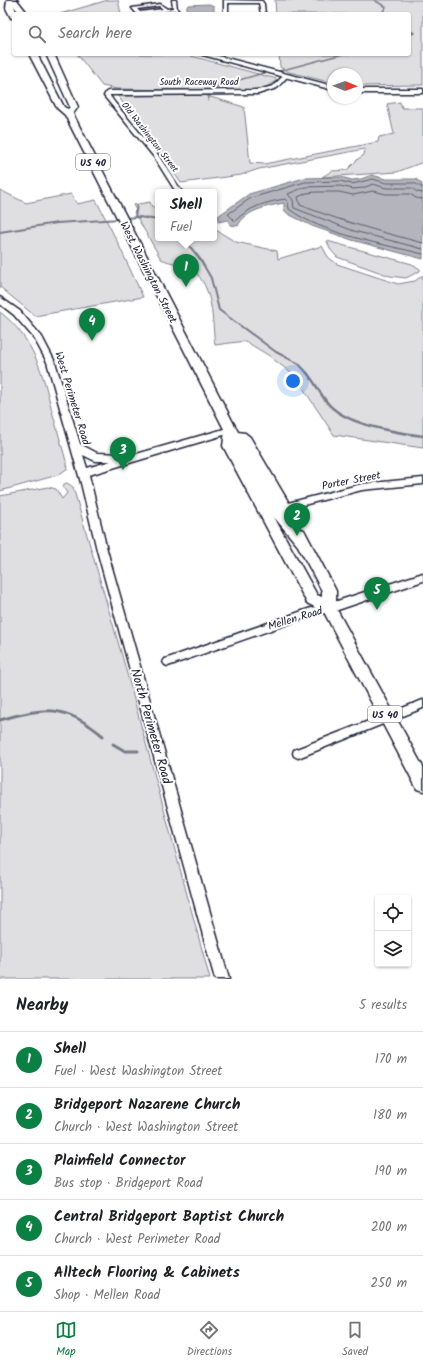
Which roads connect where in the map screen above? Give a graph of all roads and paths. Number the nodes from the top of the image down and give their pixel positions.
1 (12, 0) edge
2 (174, 0) edge
3 (226, 1) edge
4 (10, 8) junction
5 (175, 9) junction
6 (166, 10) junction
7 (12, 12) edge
8 (19, 12) edge
9 (21, 12) edge
10 (137, 12) edge
11 (152, 12) edge
12 (177, 12) edge
13 (226, 12) edge
14 (263, 12) edge
15 (35, 56) edge
16 (38, 56) edge
17 (51, 56) edge
18 (218, 56) edge
19 (285, 77) junction
20 (327, 87) edge
21 (363, 91) edge
22 (423, 91) edge
23 (108, 93) joint
24 (71, 100) junction
25 (69, 114) junction
26 (177, 189) edge
27 (0, 300) edge
28 (231, 430) junction
29 (75, 446) junction
30 (134, 458) junction
31 (83, 473) junction
32 (423, 481) edge
33 (284, 507) junction
34 (303, 542) junction
35 (423, 577) edge
36 (329, 608) junction
37 (168, 662) dead end
38 (423, 704) edge
39 (387, 717) junction
40 (298, 753) dead end
41 (423, 783) edge
42 (222, 979) edge

1 - 4 main road
1 - 9 main road
2 - 5 street
3 - 13 street
3 - 14 street
4 - 7 main road
4 - 8 main road
5 - 6 street
5 - 12 street
6 - 10 street
6 - 11 street
15 - 25 main road, West Washington Street / US 40
16 - 24 main road
17 - 24 main road
18 - 19 main road, South Raceway Road
19 - 20 main road, South Raceway Road
19 - 23 street, South Raceway Road
21 - 22 main road
23 - 26 street, Old Washington Street
24 - 25 main road
25 - 28 main road, West Washington Street / US 40
27 - 29 street, West Perimeter Road
28 - 30 street
28 - 33 main road, West Washington Street / US 40
28 - 34 main road
28 - 36 main road, West Washington Street / US 40
29 - 30 street
29 - 31 street, West Perimeter Road
30 - 31 street
31 - 42 street, North Perimeter Road
32 - 33 street, Porter Street
33 - 34 main road, West Washington Street / US 40
34 - 36 main road, West Washington Street / US 40
35 - 36 street, Mellen Road
36 - 37 street, Mellen Road
36 - 39 main road, West Washington Street / US 40
38 - 39 street
39 - 40 street
39 - 41 main road, West Washington Street / US 40

